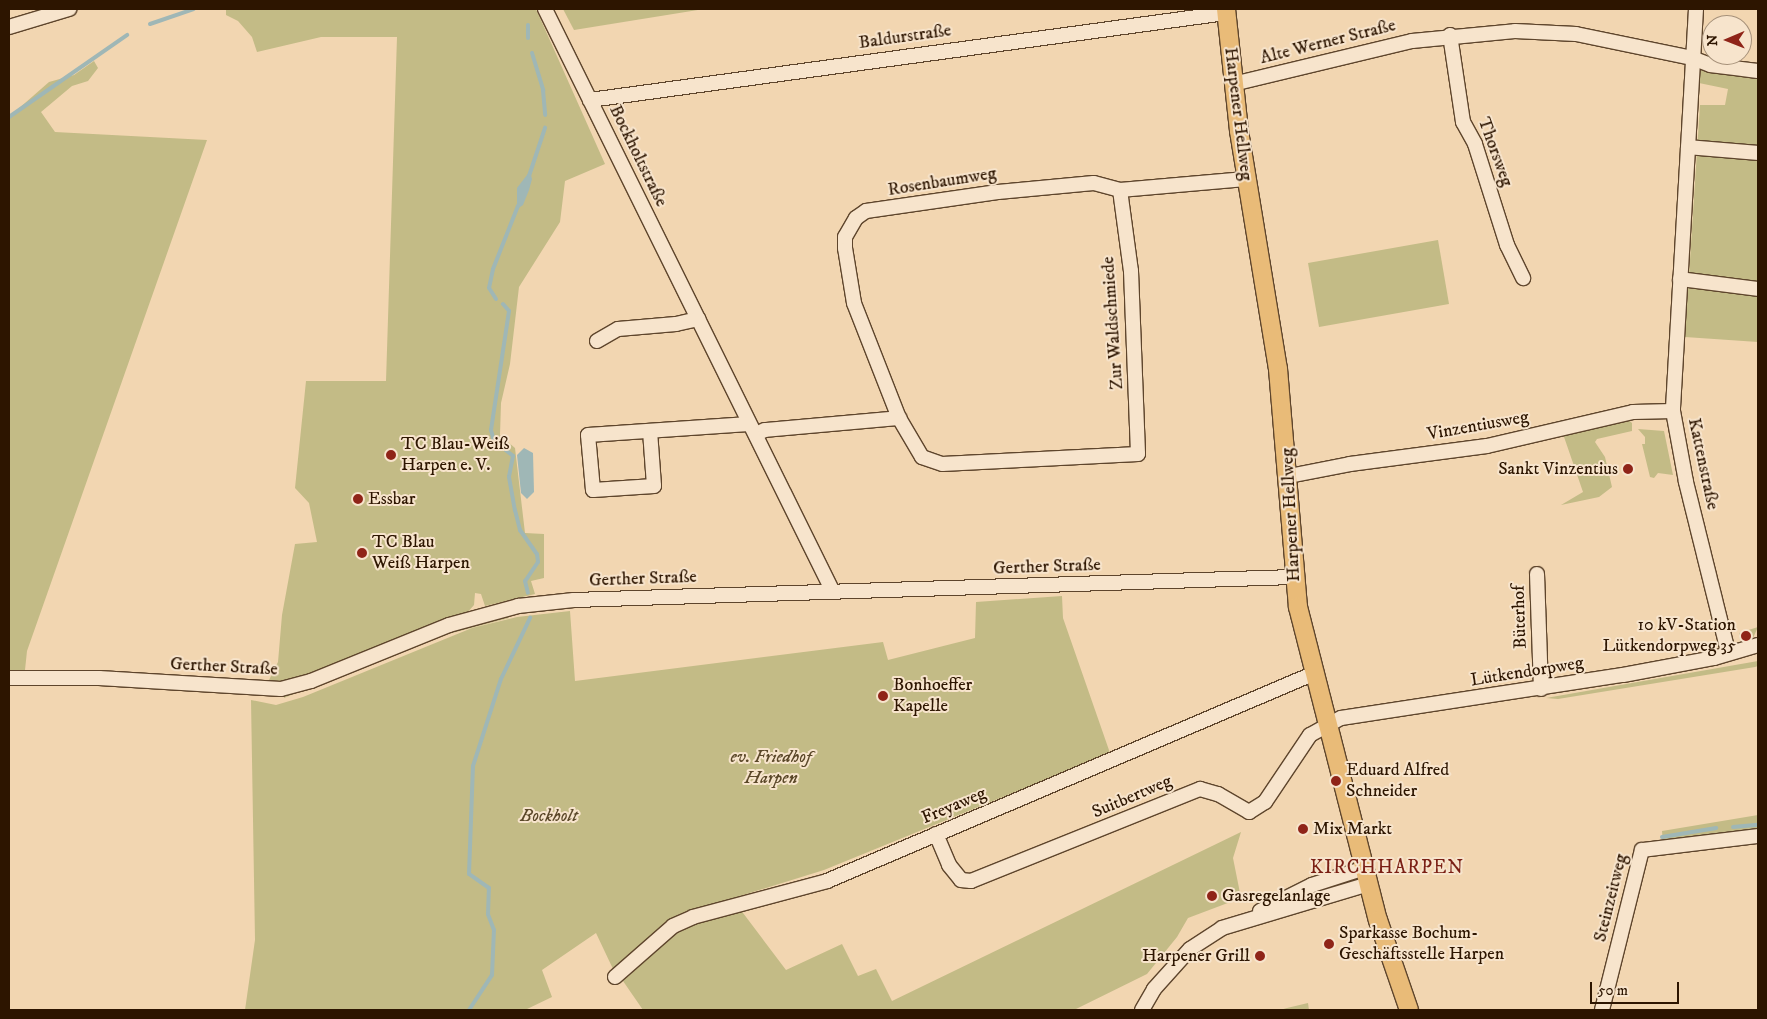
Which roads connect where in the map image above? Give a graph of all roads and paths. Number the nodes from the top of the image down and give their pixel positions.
1 (69, 9) edge
2 (545, 9) edge
3 (1696, 9) edge
4 (1226, 11) edge
5 (9, 27) edge
6 (1450, 35) junction
7 (1692, 58) junction
8 (1758, 71) edge
9 (1233, 84) junction
10 (590, 100) junction
11 (1688, 147) junction
12 (1758, 153) edge
13 (1246, 179) junction
14 (1120, 190) junction
15 (1523, 278) dead end
16 (1680, 279) junction
17 (1758, 289) edge
18 (698, 318) junction
19 (597, 341) dead end
20 (1673, 411) junction
21 (899, 418) junction
22 (752, 429) junction
23 (650, 431) junction
24 (1138, 454) joint
25 (1289, 476) junction
26 (1538, 574) dead end
27 (1293, 577) junction
28 (833, 592) junction
29 (1758, 645) edge
30 (1728, 652) junction
31 (1315, 673) junction
32 (9, 678) edge
33 (1541, 689) junction
34 (1330, 723) junction
35 (936, 834) junction
36 (1758, 836) edge
37 (1367, 876) junction
38 (616, 977) dead end
39 (1142, 1010) edge
40 (1409, 1010) edge
41 (1602, 1010) edge

1 - 5 street
2 - 10 street, Bockholtstraße
3 - 7 street, Kattenstraße
4 - 9 main road, Harpener Hellweg
4 - 10 street, Baldurstraße
6 - 7 street, Alte Werner Straße
6 - 9 street, Alte Werner Straße
6 - 15 street, Thorsweg
7 - 8 street, Alte Werner Straße
7 - 11 street, Kattenstraße
9 - 13 main road, Harpener Hellweg
10 - 18 street, Bockholtstraße
11 - 12 street
11 - 16 street, Kattenstraße
13 - 14 street, Rosenbaumweg
13 - 25 main road, Harpener Hellweg
14 - 21 street, Rosenbaumweg
14 - 24 street, Zur Waldschmiede
16 - 17 street
16 - 20 street, Kattenstraße
18 - 19 street
18 - 22 street, Bockholtstraße
20 - 25 street, Vinzentiusweg
20 - 30 street, Kattenstraße
21 - 22 street
21 - 24 street, Rosenbaumweg
22 - 23 street
22 - 28 street, Bockholtstraße
23 - 23 street
25 - 27 main road, Harpener Hellweg
26 - 33 street, Büterhof
27 - 28 street, Gerther Straße
27 - 31 main road, Harpener Hellweg
28 - 32 street, Gerther Straße
29 - 30 street, Lütkendorpweg
30 - 33 street, Lütkendorpweg
31 - 34 main road, Harpener Hellweg
31 - 35 street, Freyaweg
33 - 34 street, Lütkendorpweg
34 - 35 street, Suitbertweg
34 - 37 main road, Harpener Hellweg
35 - 38 street, Freyaweg
36 - 41 street, Steinzeitweg
37 - 39 street
37 - 40 main road, Harpener Hellweg

